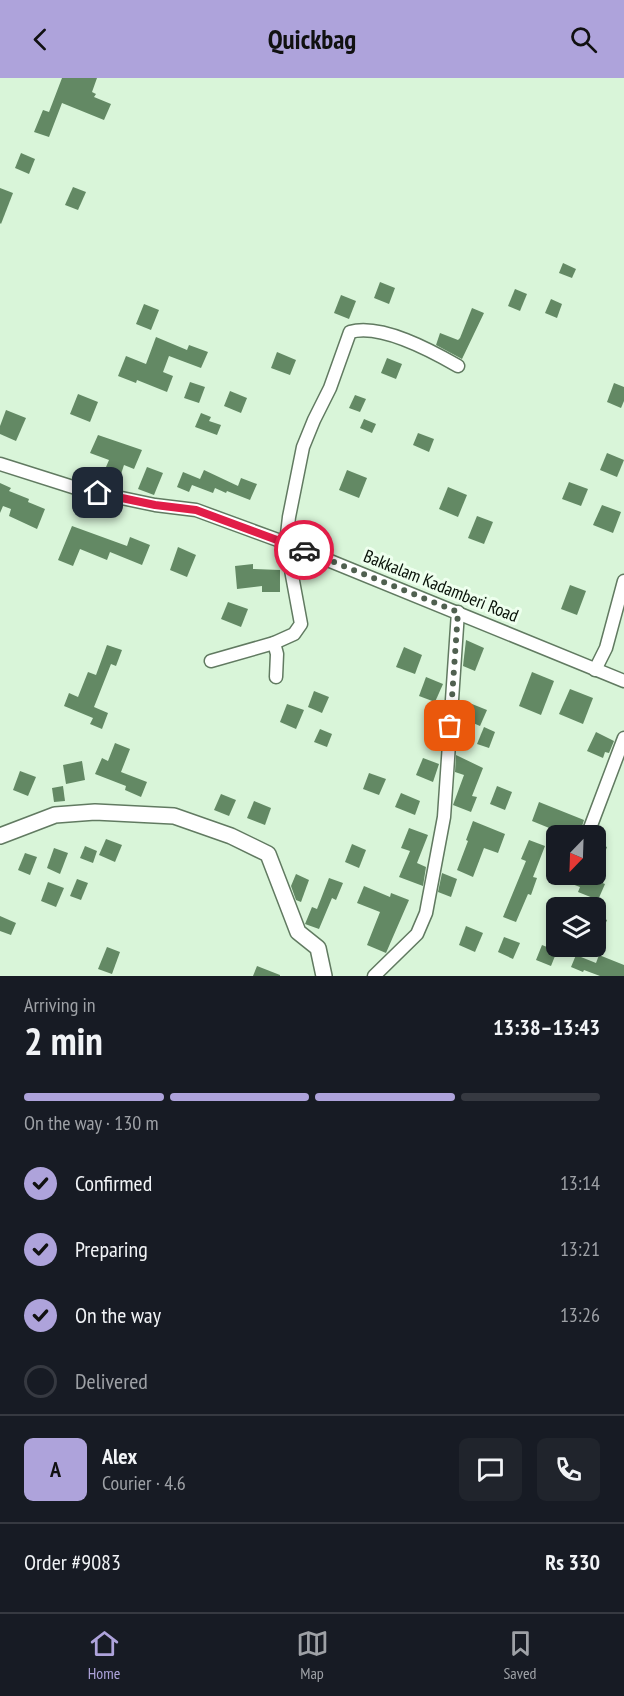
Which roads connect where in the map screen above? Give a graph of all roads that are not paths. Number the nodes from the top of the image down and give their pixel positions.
1 (458, 366) dead end
2 (0, 464) edge
3 (286, 543) junction
4 (624, 581) edge
5 (458, 612) junction
6 (274, 643) junction
7 (211, 661) dead end
8 (594, 670) junction
9 (276, 677) dead end
10 (624, 681) edge
11 (624, 738) edge
12 (591, 825) edge
13 (0, 836) edge
14 (324, 976) edge
15 (374, 976) edge

1 - 3 street
2 - 3 street, Bakkalam Kadamberi Road
3 - 5 street, Bakkalam Kadamberi Road
3 - 6 street
4 - 8 street
5 - 8 street, Bakkalam Kadamberi Road
5 - 15 street
6 - 7 street
6 - 9 street
8 - 10 street, Bakkalam Kadamberi Road
11 - 12 street
13 - 14 street

